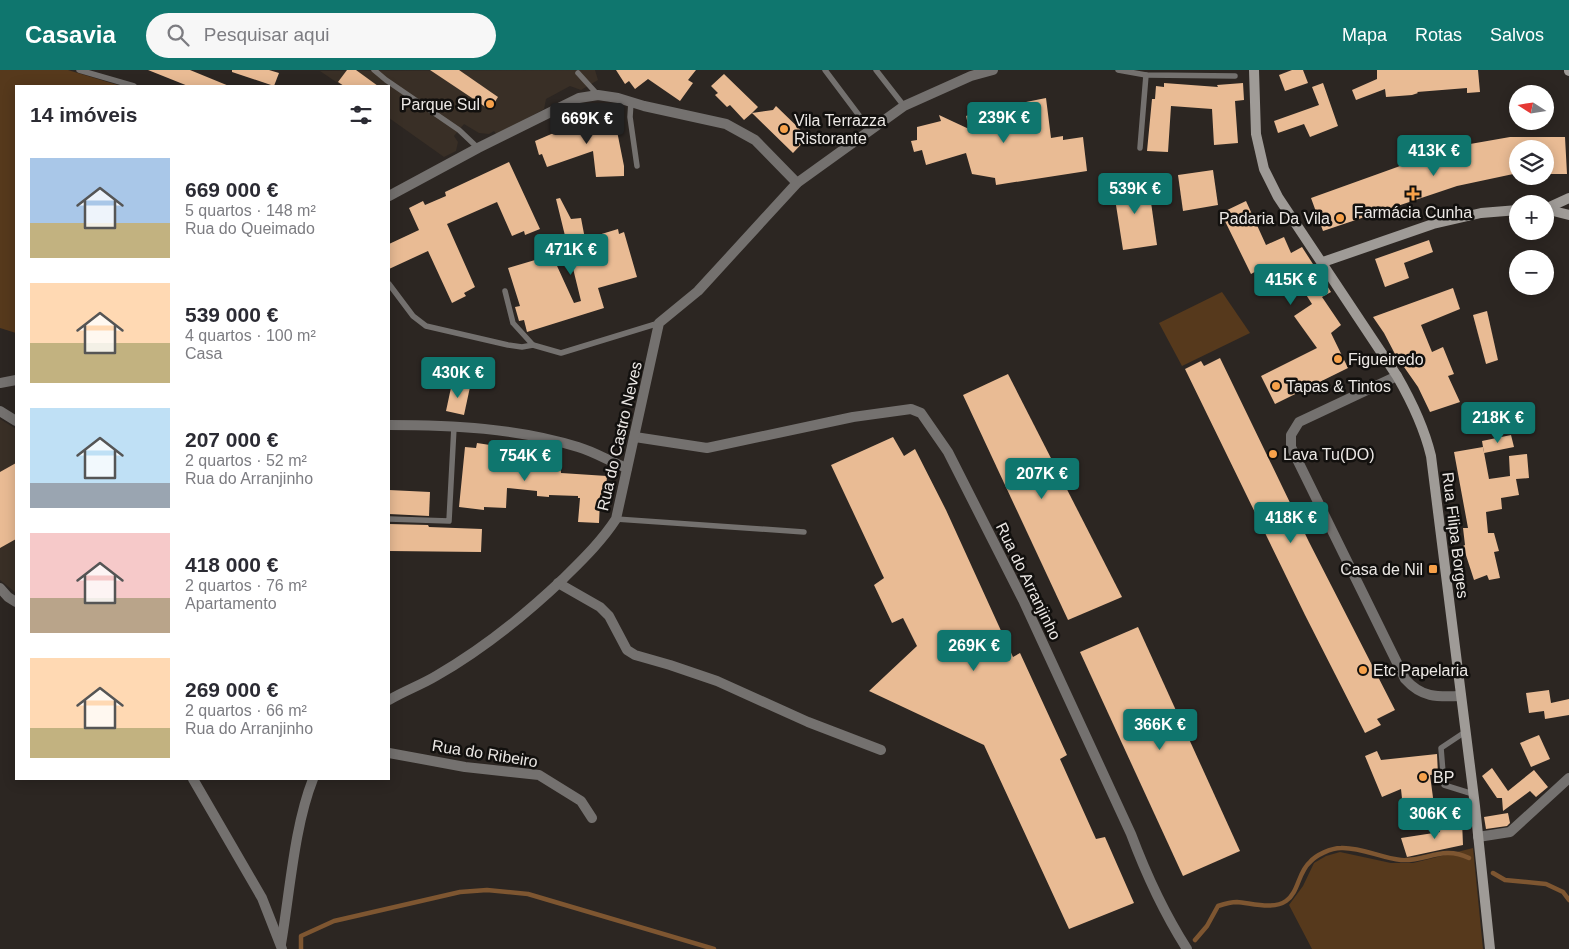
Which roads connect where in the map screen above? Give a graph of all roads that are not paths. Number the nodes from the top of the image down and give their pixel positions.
1 (79, 70) edge
2 (825, 70) edge
3 (876, 70) edge
4 (993, 70) edge
5 (1118, 70) edge
6 (1248, 70) edge
7 (377, 71) edge
8 (578, 73) dead end
9 (1146, 75) junction
10 (1254, 75) edge
11 (1235, 76) dead end
12 (131, 85) edge
13 (598, 95) junction
14 (631, 102) junction
15 (904, 106) junction
16 (870, 130) junction
17 (478, 148) junction
18 (1140, 148) dead end
19 (637, 166) dead end
20 (797, 183) junction
21 (390, 195) edge
22 (1569, 198) edge
23 (1554, 205) edge
24 (1509, 211) edge
25 (1554, 211) edge
26 (1569, 215) edge
27 (1323, 262) junction
28 (390, 285) edge
29 (505, 291) dead end
30 (659, 323) junction
31 (533, 345) junction
32 (1397, 376) junction
33 (15, 380) edge
34 (0, 383) edge
35 (0, 411) edge
36 (15, 419) edge
37 (390, 425) edge
38 (454, 427) junction
39 (635, 437) junction
40 (627, 468) junction
41 (390, 519) edge
42 (616, 519) junction
43 (804, 532) dead end
44 (558, 583) junction
45 (0, 588) edge
46 (15, 601) edge
47 (1461, 696) junction
48 (390, 700) edge
49 (1465, 732) junction
50 (881, 750) dead end
51 (390, 753) edge
52 (1569, 778) edge
53 (194, 780) edge
54 (313, 780) edge
55 (1473, 794) junction
56 (592, 818) dead end
57 (1478, 837) junction
58 (282, 947) edge
59 (1187, 949) edge
60 (1490, 949) edge

1 - 12 lane
2 - 16 lane
3 - 15 lane
4 - 15 street
5 - 9 lane
6 - 10 main road, Rua Filipa Borges
7 - 17 lane
8 - 13 lane
9 - 11 lane
9 - 18 lane
10 - 27 main road, Rua Filipa Borges
13 - 14 street
13 - 17 street
14 - 19 lane
14 - 20 street
15 - 16 street
16 - 20 street
17 - 21 street
20 - 30 street
22 - 23 main road
24 - 27 main road
25 - 26 main road
27 - 32 main road, Rua Filipa Borges
28 - 31 lane
29 - 31 lane
30 - 31 lane
30 - 39 street, Rua do Castro Neves
32 - 47 main road, Rua Filipa Borges
32 - 47 street
33 - 34 street
35 - 36 street
37 - 38 street
38 - 40 street
38 - 41 lane
39 - 40 street, Rua do Castro Neves
39 - 59 street, Rua do Arranjinho
40 - 42 street, Rua do Castro Neves
42 - 43 lane
42 - 44 street, Rua do Castro Neves
44 - 48 street, Rua do Castro Neves
44 - 50 street
45 - 46 street
47 - 49 main road, Rua Filipa Borges
49 - 55 main road, Rua Filipa Borges
49 - 55 lane
51 - 56 street, Rua do Ribeiro
52 - 57 street
53 - 58 street
54 - 58 street
55 - 57 main road, Rua Filipa Borges
57 - 60 main road, Rua Filipa Borges

